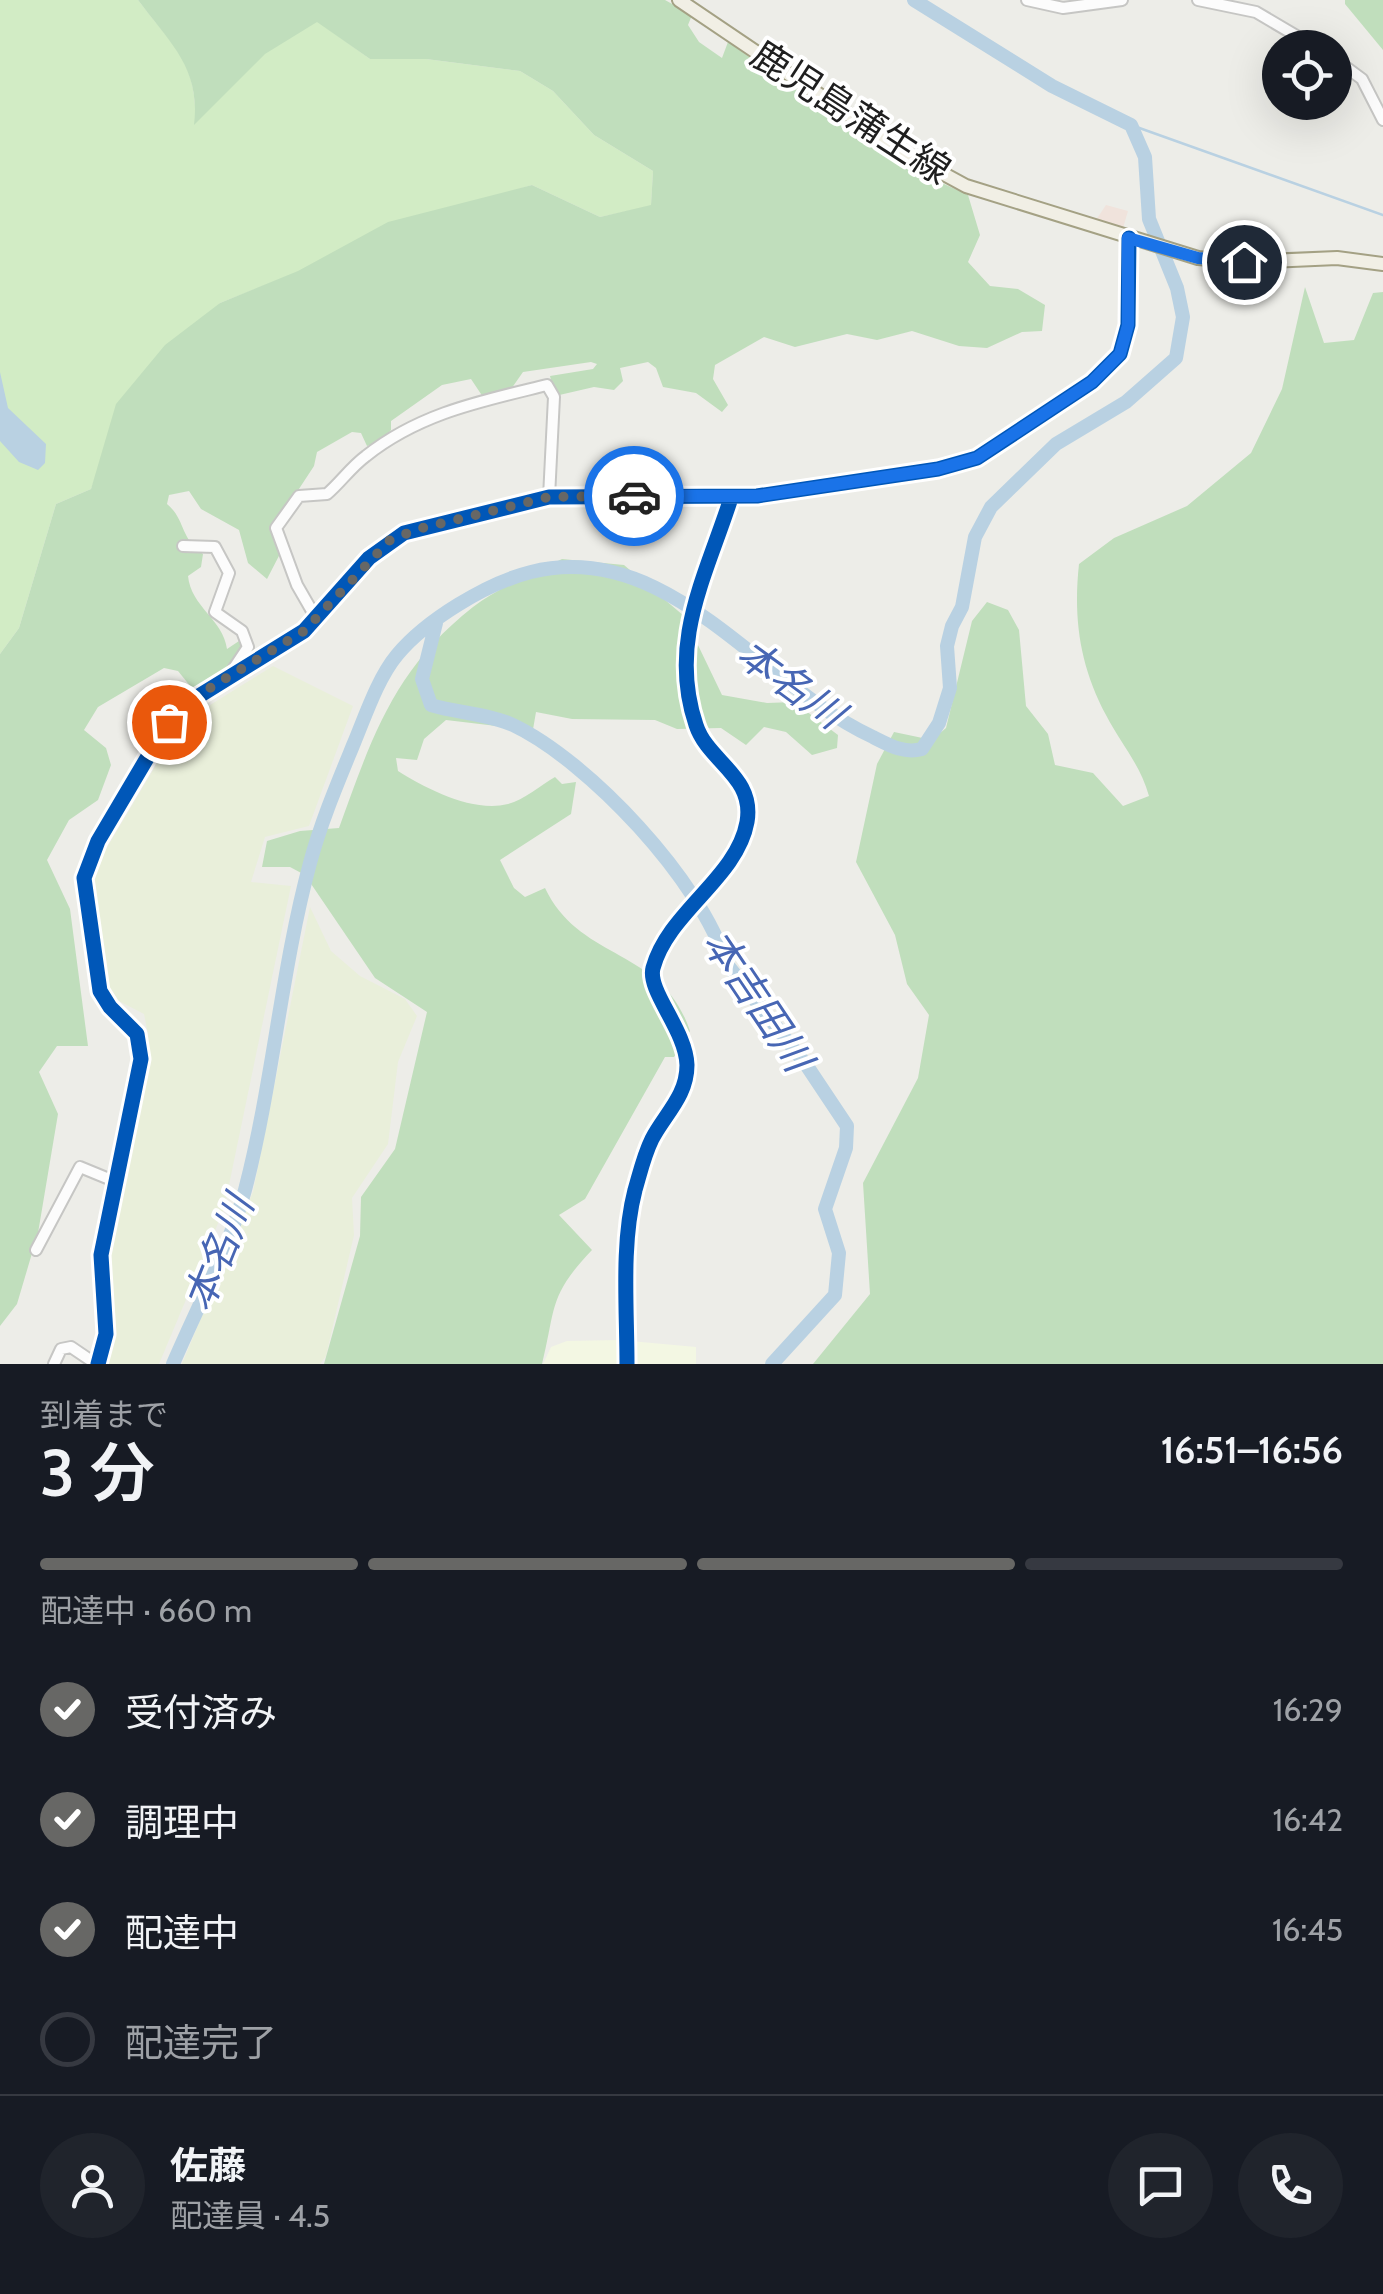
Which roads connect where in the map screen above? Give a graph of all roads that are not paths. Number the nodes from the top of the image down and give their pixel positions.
1 (679, 0) edge
2 (1027, 0) edge
3 (1122, 0) edge
4 (1198, 0) edge
5 (1286, 30) edge
6 (1352, 72) edge
7 (1383, 120) edge
8 (1136, 240) junction
9 (1383, 264) edge
10 (549, 497) junction
11 (730, 498) junction
12 (183, 546) dead end
13 (316, 618) junction
14 (228, 678) junction
15 (114, 1181) junction
16 (36, 1250) dead end
17 (54, 1364) edge
18 (97, 1364) edge
19 (627, 1364) edge

1 - 8 main road, 鹿児島蒲生線
2 - 3 street
4 - 5 street
6 - 7 street
8 - 9 main road, 鹿児島蒲生線
8 - 11 street
10 - 11 street
10 - 13 street
10 - 13 street
11 - 19 street
12 - 14 street
13 - 14 street
14 - 15 street
15 - 16 street
15 - 18 street
17 - 18 street

